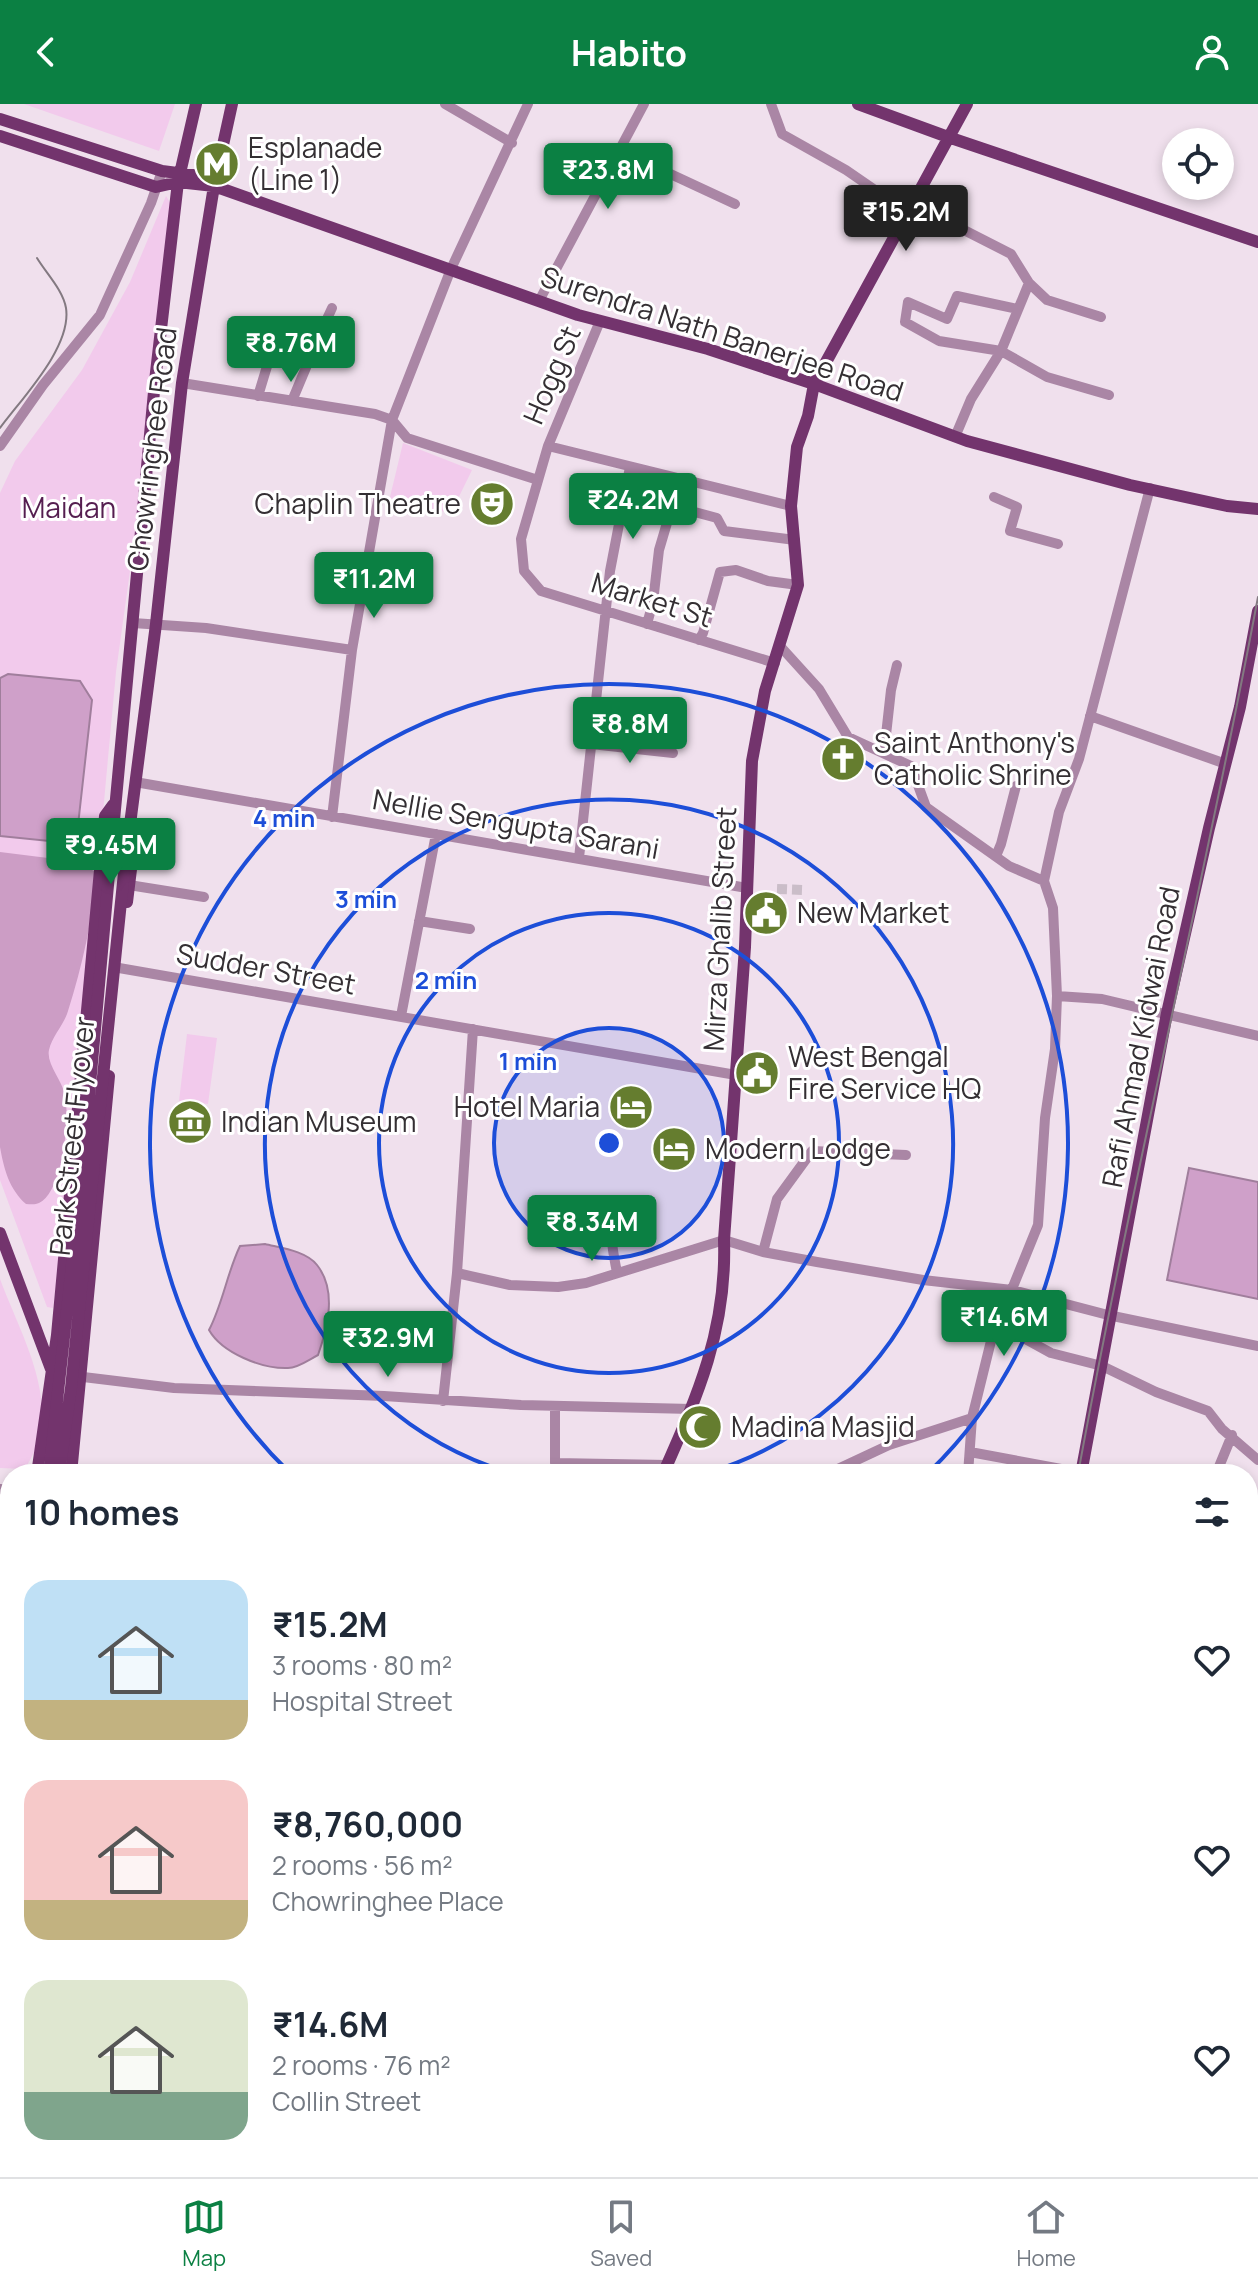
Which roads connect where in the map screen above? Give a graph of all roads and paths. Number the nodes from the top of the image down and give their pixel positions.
1 (196, 104) edge
2 (232, 104) edge
3 (445, 104) edge
4 (528, 104) edge
5 (644, 104) edge
6 (771, 104) edge
7 (858, 104) edge
8 (967, 104) edge
9 (0, 119) edge
10 (0, 136) edge
11 (948, 137) junction
12 (512, 143) junction
13 (621, 151) junction
14 (162, 171) junction
15 (179, 177) junction
16 (215, 182) junction
17 (156, 187) junction
18 (735, 204) dead end
19 (907, 212) junction
20 (1258, 242) edge
21 (451, 269) junction
22 (1029, 283) junction
23 (539, 301) junction
24 (332, 308) dead end
25 (1018, 309) junction
26 (1101, 317) dead end
27 (600, 321) junction
28 (320, 334) junction
29 (1001, 351) junction
30 (182, 383) junction
31 (814, 384) junction
32 (1109, 395) dead end
33 (258, 396) junction
34 (292, 401) junction
35 (392, 420) junction
36 (955, 437) junction
37 (0, 446) edge
38 (548, 446) junction
39 (630, 467) junction
40 (538, 480) junction
41 (1150, 488) junction
42 (994, 497) dead end
43 (791, 506) junction
44 (1258, 509) edge
45 (795, 540) junction
46 (1058, 544) dead end
47 (798, 585) junction
48 (606, 611) junction
49 (1258, 611) edge
50 (133, 623) junction
51 (156, 624) junction
52 (647, 624) junction
53 (699, 640) junction
54 (780, 646) junction
55 (352, 650) junction
56 (775, 663) junction
57 (897, 665) dead end
58 (1090, 716) junction
59 (591, 744) junction
60 (673, 753) dead end
61 (884, 753) junction
62 (1226, 764) junction
63 (135, 782) junction
64 (1016, 786) dead end
65 (115, 802) junction
66 (132, 803) junction
67 (332, 817) junction
68 (436, 834) junction
69 (996, 856) junction
70 (579, 858) junction
71 (1044, 881) junction
72 (129, 885) junction
73 (747, 888) junction
74 (204, 897) dead end
75 (419, 921) junction
76 (470, 929) dead end
77 (119, 968) junction
78 (1057, 996) junction
79 (1167, 1013) junction
80 (401, 1016) junction
81 (473, 1029) junction
82 (1258, 1036) edge
83 (736, 1075) junction
84 (906, 1155) dead end
85 (635, 1215) dead end
86 (0, 1233) edge
87 (724, 1240) junction
88 (763, 1252) junction
89 (457, 1273) junction
90 (617, 1273) junction
91 (1012, 1290) junction
92 (1110, 1315) junction
93 (998, 1324) junction
94 (1258, 1346) edge
95 (1102, 1366) junction
96 (51, 1371) junction
97 (81, 1378) junction
98 (443, 1401) junction
99 (555, 1406) junction
100 (692, 1409) junction
101 (972, 1418) junction
102 (1232, 1435) junction
103 (970, 1452) junction
104 (1258, 1460) edge
105 (38, 1464) edge
106 (50, 1464) edge
107 (60, 1464) edge
108 (72, 1464) edge
109 (573, 1464) edge
110 (667, 1464) edge
111 (848, 1464) edge
112 (969, 1464) edge
113 (1035, 1464) edge
114 (1086, 1464) edge
115 (1220, 1464) edge

1 - 15 main road
2 - 16 main road, Chowringhee Road
3 - 12 street
4 - 12 street
5 - 13 street
6 - 19 street
7 - 11 main road
8 - 11 main road, Mirza Ghalib Street
9 - 14 main road, Surendra Nath Banerjee Road
10 - 17 main road
11 - 19 main road, Mirza Ghalib Street
11 - 20 main road
12 - 21 street
13 - 18 street
13 - 23 street
14 - 15 main road, Surendra Nath Banerjee Road
14 - 17 street
15 - 16 main road, Surendra Nath Banerjee Road
15 - 17 main road
15 - 50 main road
16 - 21 main road, Surendra Nath Banerjee Road
16 - 30 main road, Chowringhee Road
17 - 37 street
19 - 22 street
19 - 31 main road, Mirza Ghalib Street
21 - 23 main road, Surendra Nath Banerjee Road
21 - 35 street
22 - 25 street
22 - 26 street
23 - 27 main road, Surendra Nath Banerjee Road
24 - 28 street
25 - 29 street
25 - 29 street
27 - 31 main road, Surendra Nath Banerjee Road
27 - 38 street, Hogg St
28 - 33 street
28 - 34 street
29 - 32 street
29 - 36 street
30 - 33 street
30 - 51 main road, Chowringhee Road
31 - 36 main road, Surendra Nath Banerjee Road
31 - 43 main road, Mirza Ghalib Street
33 - 34 street
34 - 35 street
35 - 40 street
35 - 55 street
36 - 41 main road, Surendra Nath Banerjee Road
38 - 39 street
38 - 40 street, Hogg St
39 - 43 street
39 - 48 street
40 - 48 street, Market St
41 - 44 main road, Surendra Nath Banerjee Road
41 - 58 street
42 - 46 street
43 - 45 main road, Mirza Ghalib Street
45 - 47 main road, Mirza Ghalib Street
45 - 52 street
47 - 53 street
47 - 54 main road, Mirza Ghalib Street
48 - 52 street, Market St
48 - 59 street
49 - 62 main road, Rafi Ahmad Kidwai Road
50 - 51 street
50 - 65 main road
51 - 55 street
51 - 63 main road, Chowringhee Road
52 - 53 street, Market St
53 - 56 street, Market St
54 - 56 main road, Mirza Ghalib Street
54 - 61 street
55 - 67 street
56 - 73 main road, Mirza Ghalib Street
57 - 61 street
58 - 62 street
58 - 71 street
59 - 60 street
59 - 70 street
61 - 69 street
62 - 79 main road, Rafi Ahmad Kidwai Road
63 - 66 main road, Chowringhee Road
63 - 67 street, Nellie Sengupta Sarani
64 - 69 street
65 - 96 main road
65 - 106 main road, Park Street Flyover, bridge
66 - 72 main road
66 - 107 main road, Park Street Flyover, bridge
67 - 68 street, Nellie Sengupta Sarani
68 - 70 street, Nellie Sengupta Sarani
68 - 75 street
69 - 71 street
70 - 73 street, Nellie Sengupta Sarani
71 - 78 street
72 - 74 street
72 - 77 main road
73 - 83 main road, Mirza Ghalib Street
75 - 76 street
75 - 80 street
77 - 80 street, Sudder Street
77 - 97 main road
78 - 79 street
78 - 91 street
79 - 82 street
79 - 92 main road, Rafi Ahmad Kidwai Road
80 - 81 street, Sudder Street
81 - 83 street, Sudder Street
81 - 89 street
83 - 87 main road, Mirza Ghalib Street
84 - 88 street
85 - 90 street
86 - 96 main road
87 - 88 street
87 - 90 street
87 - 100 main road, Mirza Ghalib Street
88 - 91 street
89 - 90 street
89 - 98 street
91 - 92 street
91 - 93 street
92 - 94 street
92 - 95 main road, Rafi Ahmad Kidwai Road
93 - 95 street
93 - 101 street
95 - 102 street
95 - 114 main road, Rafi Ahmad Kidwai Road
96 - 97 street
96 - 105 main road
97 - 98 street
97 - 108 main road
98 - 99 street
99 - 100 street
99 - 109 street
100 - 110 main road, Mirza Ghalib Street
101 - 103 street
101 - 111 street
102 - 104 street
102 - 115 street
103 - 112 street
103 - 113 street

